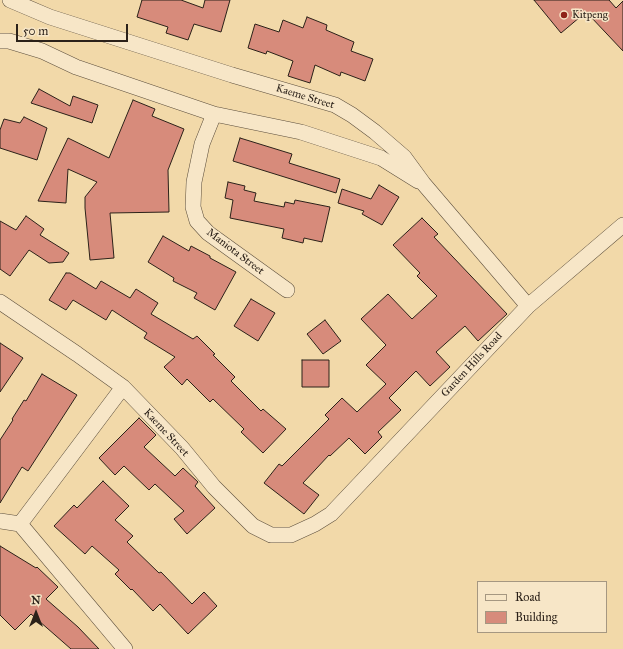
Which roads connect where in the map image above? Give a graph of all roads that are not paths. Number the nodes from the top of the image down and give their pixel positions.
1 (10, 0) edge
2 (0, 41) edge
3 (214, 114) junction
4 (423, 184) junction
5 (623, 225) edge
6 (287, 290) dead end
7 (0, 302) edge
8 (528, 306) junction
9 (123, 387) junction
10 (331, 514) joint
11 (0, 521) edge
12 (20, 524) junction
13 (125, 649) edge

1 - 4 street, Kaeme Street
2 - 3 street
3 - 4 street
3 - 6 street, Maniota Street
4 - 8 street, Kaeme Street
5 - 8 street, Garden Hills Road
7 - 9 street, Kaeme Street
8 - 10 street, Garden Hills Road
9 - 10 street, Kaeme Street
9 - 12 street
11 - 12 street
12 - 13 street

